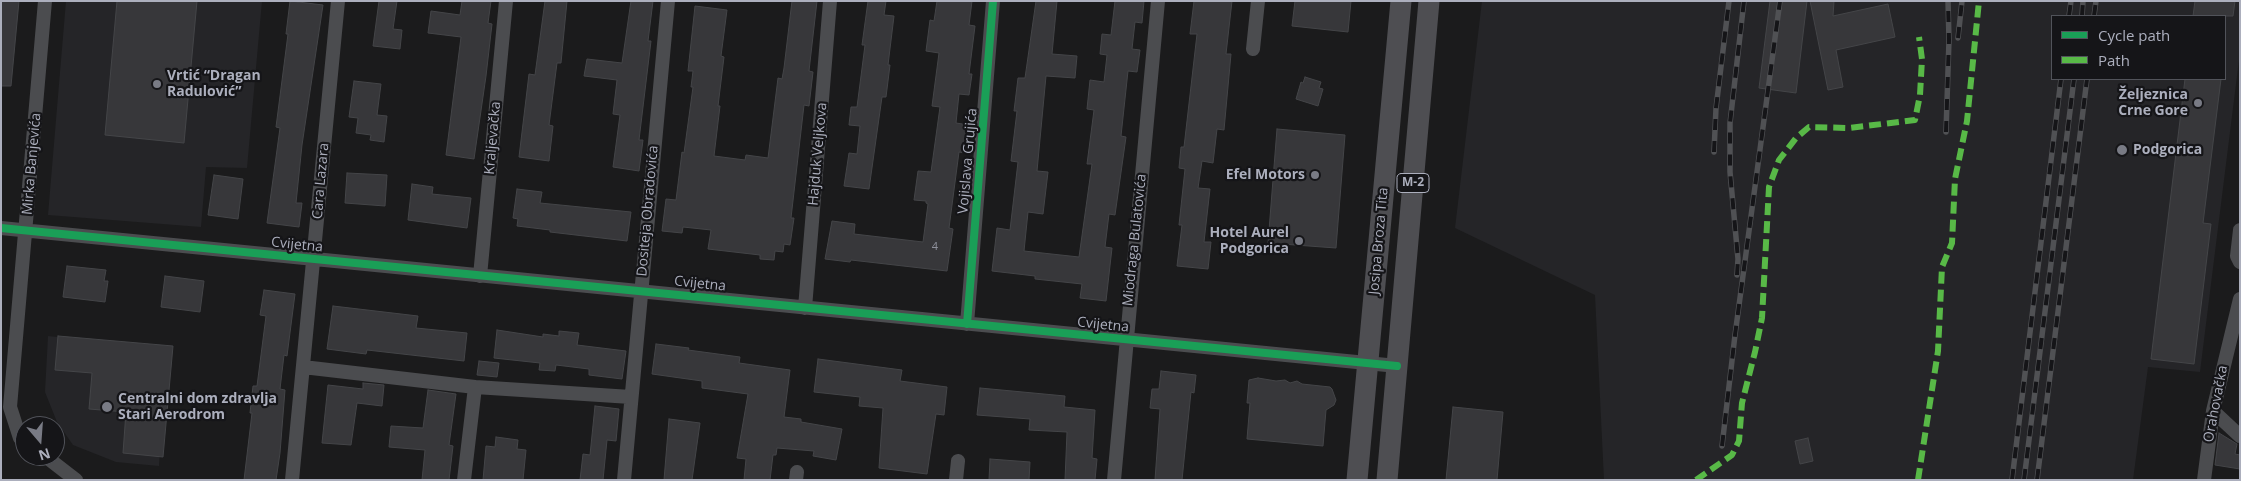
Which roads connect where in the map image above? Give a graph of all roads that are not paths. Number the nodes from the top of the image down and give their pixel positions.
1 (45, 1) edge
2 (338, 1) edge
3 (506, 1) edge
4 (668, 1) edge
5 (830, 1) edge
6 (993, 1) edge
7 (1158, 1) edge
8 (1258, 1) edge
9 (1401, 1) edge
10 (1429, 1) edge
11 (1253, 49) dead end
12 (1, 228) edge
13 (2240, 230) edge
14 (27, 231) junction
15 (314, 259) junction
16 (2240, 262) edge
17 (480, 276) junction
18 (641, 292) junction
19 (2240, 299) edge
20 (805, 308) junction
21 (967, 324) junction
22 (1125, 340) junction
23 (1368, 363) junction
24 (1397, 366) junction
25 (303, 367) junction
26 (475, 387) junction
27 (631, 397) junction
28 (2213, 411) junction
29 (15, 422) edge
30 (2240, 436) edge
31 (958, 461) dead end
32 (57, 466) edge
33 (76, 480) edge
34 (292, 480) edge
35 (464, 480) edge
36 (624, 480) edge
37 (956, 480) edge
38 (1114, 480) edge
39 (1357, 480) edge
40 (1386, 480) edge
41 (2204, 480) edge

1 - 14 street, Mirka Banjevića
2 - 15 street, Cara Lazara
3 - 17 street, Kraljevačka
4 - 18 street, Dositeja Obradovića
5 - 20 street, Hajduk Veljkova
6 - 21 street, Vojislava Grujića
7 - 22 street, Miodraga Bulatovića
8 - 11 street
9 - 23 main road, Josipa Broza Tita / M-2
10 - 24 main road, Josipa Broza Tita / M-2
12 - 14 street, Cvijetna
13 - 16 street
14 - 15 street, Cvijetna
14 - 29 street, Mirka Banjevića
15 - 17 street, Cvijetna
15 - 25 street, Cara Lazara
17 - 18 street, Cvijetna
18 - 20 street, Cvijetna
18 - 27 street, Dositeja Obradovića
19 - 28 street, Orahovačka
20 - 21 street, Cvijetna
21 - 22 street, Cvijetna
22 - 23 street, Cvijetna
22 - 38 street, Miodraga Bulatovića
23 - 24 street, Cvijetna
23 - 39 main road, Josipa Broza Tita / M-2
24 - 40 main road, Josipa Broza Tita / M-2
25 - 26 street
25 - 34 street, Cara Lazara
26 - 27 street
26 - 35 street
27 - 36 street, Dositeja Obradovića
28 - 30 street
28 - 41 street, Orahovačka
31 - 37 street
32 - 33 street

